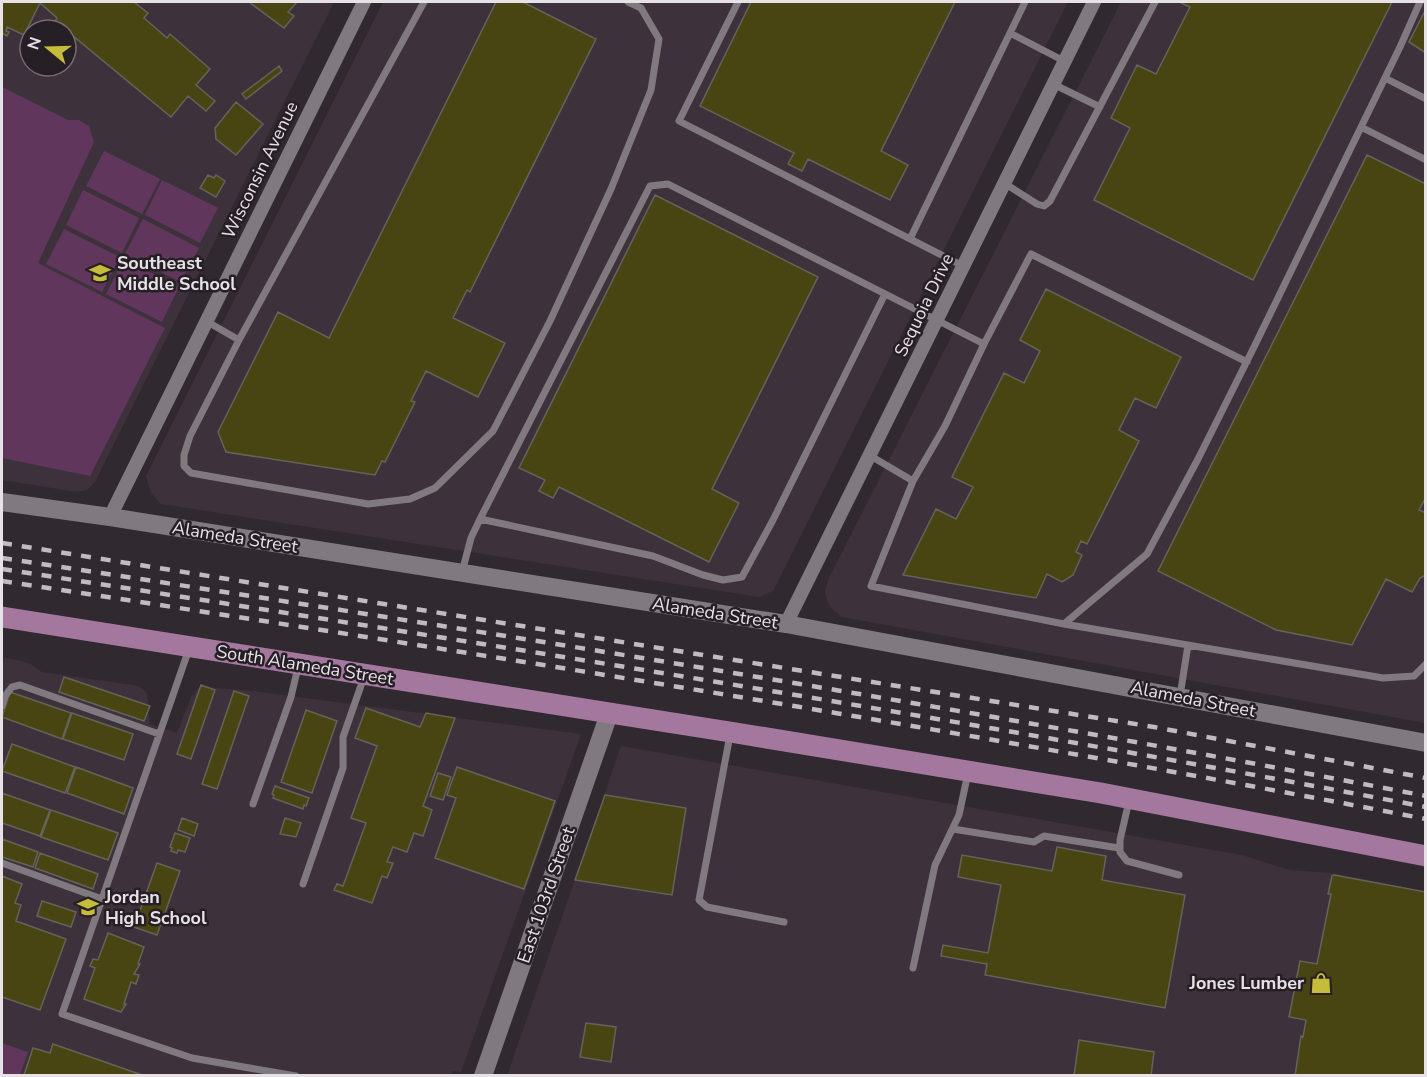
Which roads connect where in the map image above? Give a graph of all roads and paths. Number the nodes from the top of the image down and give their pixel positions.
1 (364, 2) edge
2 (424, 2) edge
3 (628, 2) edge
4 (738, 2) edge
5 (1025, 2) edge
6 (1094, 2) edge
7 (1155, 2) edge
8 (1420, 2) edge
9 (1010, 33) junction
10 (1064, 61) junction
11 (1385, 78) junction
12 (1053, 84) junction
13 (1425, 99) edge
14 (1100, 107) junction
15 (1361, 127) junction
16 (1425, 160) edge
17 (1004, 183) junction
18 (910, 239) junction
19 (963, 266) junction
20 (885, 294) junction
21 (937, 319) junction
22 (206, 321) junction
23 (239, 340) junction
24 (984, 344) junction
25 (1247, 362) junction
26 (869, 455) junction
27 (913, 481) junction
28 (2, 502) edge
29 (110, 516) junction
30 (480, 519) junction
31 (462, 573) junction
32 (2, 617) edge
33 (786, 624) junction
34 (1064, 624) junction
35 (1188, 645) junction
36 (190, 647) junction
37 (298, 664) junction
38 (1425, 664) edge
39 (365, 675) junction
40 (1180, 696) junction
41 (2, 706) edge
42 (609, 714) junction
43 (730, 732) junction
44 (159, 734) junction
45 (1425, 742) edge
46 (968, 771) junction
47 (1129, 798) junction
48 (253, 804) dead end
49 (953, 829) junction
50 (1119, 848) junction
51 (1425, 856) edge
52 (2, 863) edge
53 (1179, 875) dead end
54 (303, 884) dead end
55 (102, 899) junction
56 (784, 922) dead end
57 (913, 968) dead end
58 (296, 1076) edge
59 (483, 1076) edge

1 - 22 street, Wisconsin Avenue
2 - 23 lane
3 - 23 lane
4 - 18 lane
5 - 9 lane
6 - 10 street, Sequoia Drive
7 - 14 lane
8 - 11 lane
9 - 10 lane
9 - 18 lane
10 - 12 street, Sequoia Drive
11 - 13 lane
11 - 15 lane
12 - 14 lane
12 - 17 street, Sequoia Drive
14 - 17 lane
15 - 16 lane
15 - 25 lane
17 - 19 street, Sequoia Drive
18 - 19 lane
19 - 21 street, Sequoia Drive
20 - 21 lane
20 - 30 lane
20 - 30 lane
21 - 24 lane
21 - 26 street, Sequoia Drive
22 - 23 lane
22 - 29 street, Wisconsin Avenue
24 - 25 lane
24 - 27 lane
25 - 34 lane
26 - 27 lane
26 - 33 street, Sequoia Drive
27 - 34 lane
28 - 29 street, Alameda Street
29 - 31 street, Alameda Street
30 - 31 lane
31 - 33 street, Alameda Street
32 - 36 main road, South Alameda Street
33 - 40 street, Alameda Street
34 - 35 lane
35 - 38 lane
35 - 40 lane
36 - 37 main road, South Alameda Street
36 - 44 lane
37 - 39 main road, South Alameda Street
37 - 48 lane
39 - 42 main road, South Alameda Street
39 - 54 lane
40 - 45 street, Alameda Street
41 - 44 lane
42 - 43 main road
42 - 59 street, East 103rd Street
43 - 46 main road
43 - 56 lane
44 - 55 lane
46 - 47 main road
46 - 49 lane
47 - 50 lane
47 - 51 main road
49 - 50 lane
49 - 57 lane
50 - 53 lane
52 - 55 lane
55 - 58 lane

